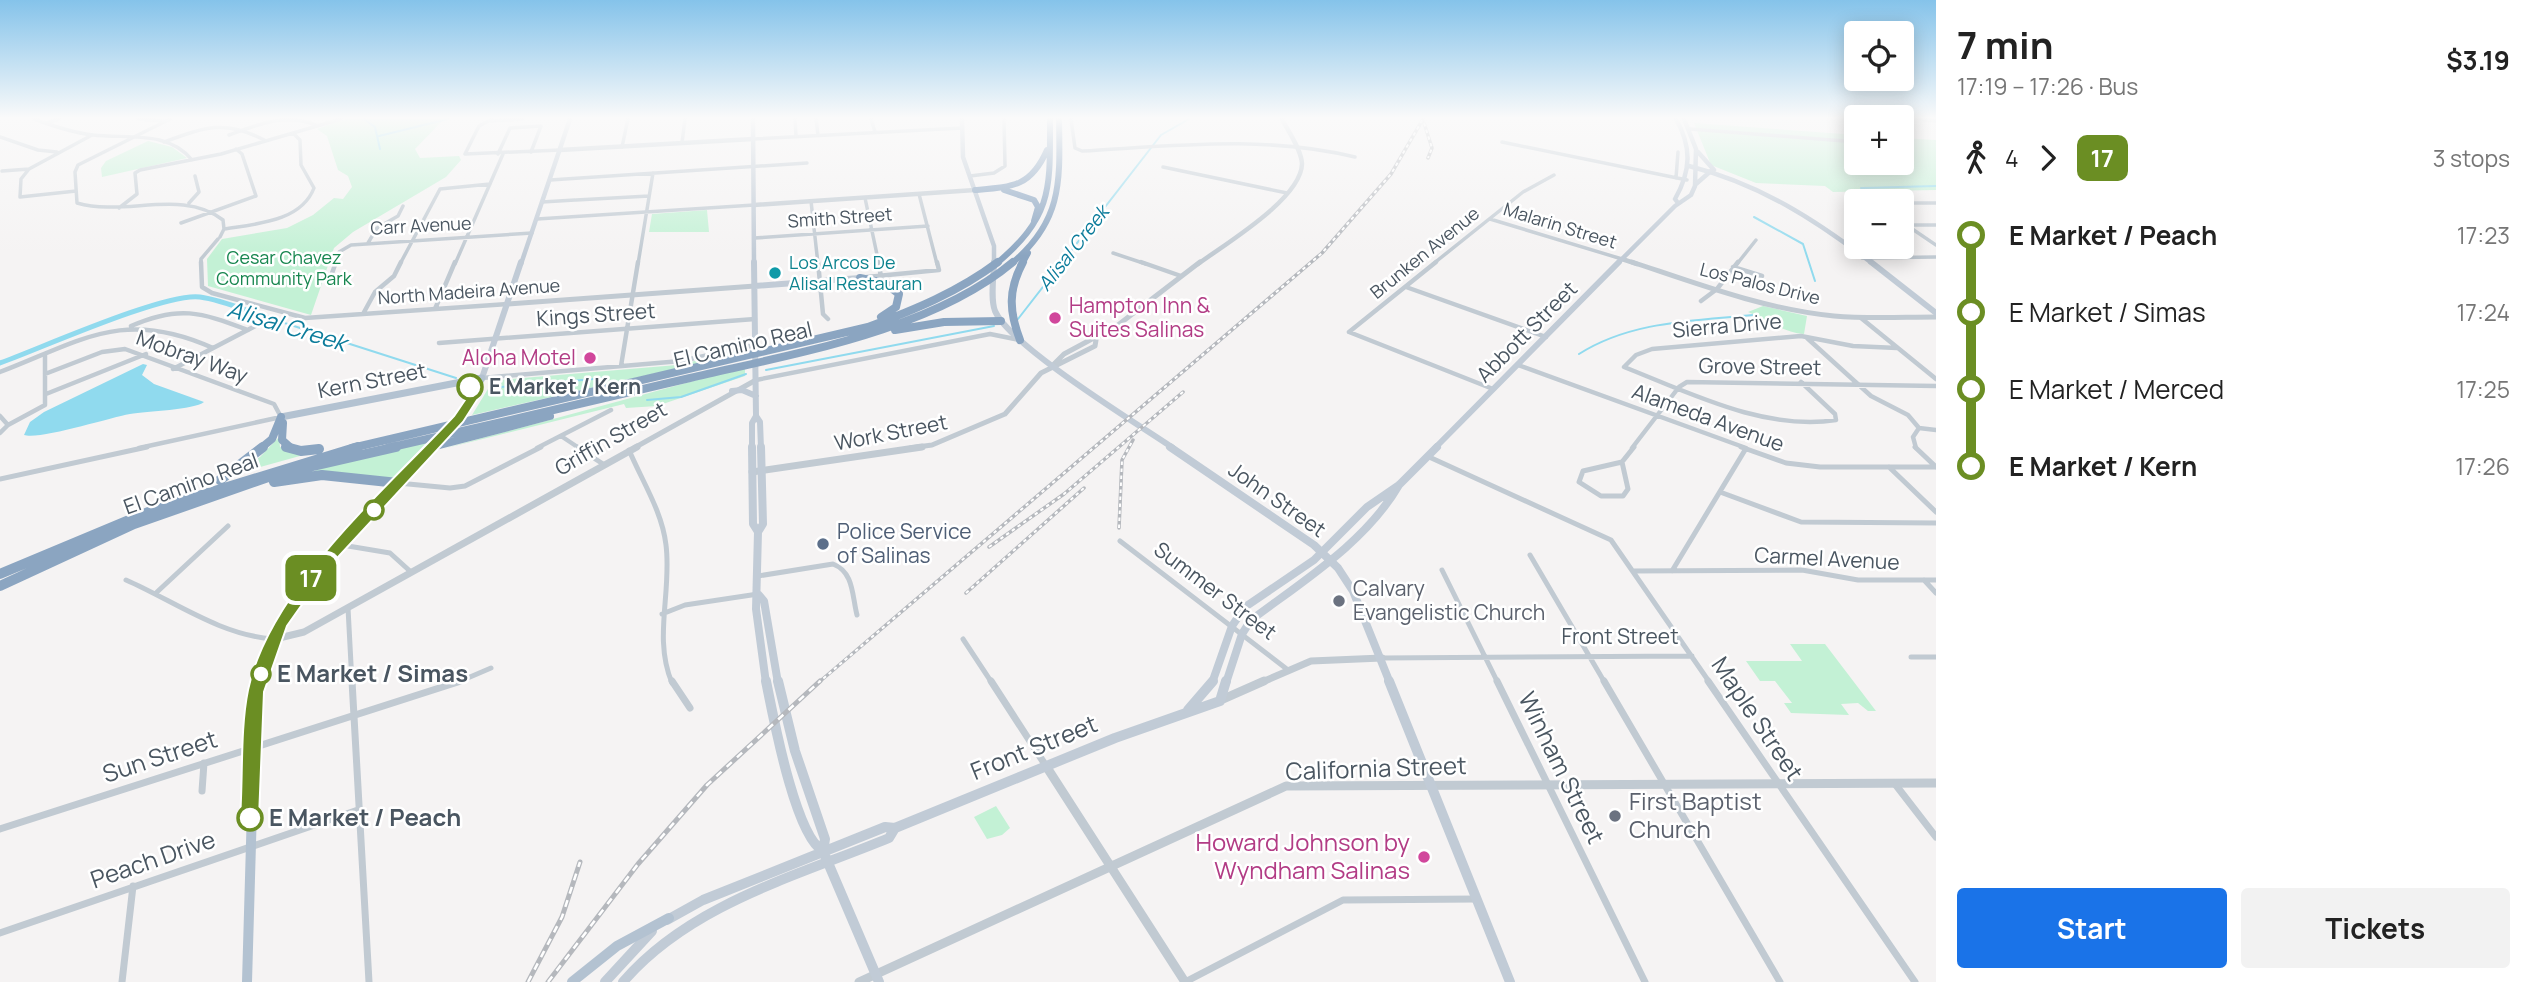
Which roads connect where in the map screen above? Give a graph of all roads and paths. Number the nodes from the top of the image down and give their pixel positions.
1 (36, 165) edge
2 (78, 165) edge
3 (170, 165) edge
4 (246, 165) edge
5 (300, 165) edge
6 (497, 165) edge
7 (555, 165) edge
8 (782, 165) edge
9 (967, 165) edge
10 (1005, 165) edge
11 (1042, 165) edge
12 (1049, 165) edge
13 (1058, 165) edge
14 (1301, 165) edge
15 (1612, 165) edge
16 (1677, 165) edge
17 (1708, 165) edge
18 (1689, 166) joint
19 (753, 167) junction
20 (1163, 167) dead end
21 (1696, 167) junction
22 (29, 169) junction
23 (2, 171) dead end
24 (1713, 172) junction
25 (653, 173) junction
26 (1554, 175) dead end
27 (195, 176) dead end
28 (971, 178) junction
29 (1675, 178) junction
30 (550, 180) junction
31 (1687, 180) junction
32 (490, 184) junction
33 (1696, 184) junction
34 (997, 188) junction
35 (975, 190) junction
36 (76, 191) junction
37 (1287, 193) junction
38 (919, 194) junction
39 (649, 196) junction
40 (865, 198) junction
41 (588, 200) junction
42 (811, 201) junction
43 (542, 202) junction
44 (189, 203) junction
45 (1678, 203) junction
46 (1914, 203) edge
47 (1936, 203) edge
48 (754, 205) junction
49 (403, 206) dead end
50 (119, 208) junction
51 (214, 212) junction
52 (646, 212) junction
53 (581, 216) junction
54 (537, 219) junction
55 (1490, 219) junction
56 (181, 223) dead end
57 (1914, 224) edge
58 (1936, 225) edge
59 (928, 226) junction
60 (1032, 228) junction
61 (223, 229) junction
62 (871, 230) junction
63 (1914, 231) edge
64 (532, 233) junction
65 (814, 234) junction
66 (467, 238) junction
67 (755, 238) junction
68 (1756, 240) dead end
69 (410, 242) junction
70 (368, 244) junction
71 (1844, 244) edge
72 (1936, 245) edge
73 (1031, 247) junction
74 (1113, 253) dead end
75 (1914, 257) edge
76 (1936, 257) edge
77 (1622, 259) junction
78 (1863, 259) edge
79 (1733, 267) junction
80 (331, 276) dead end
81 (881, 276) junction
82 (1181, 276) junction
83 (1762, 276) dead end
84 (860, 278) junction
85 (819, 281) junction
86 (755, 286) junction
87 (1406, 287) junction
88 (1717, 289) junction
89 (633, 295) junction
90 (1701, 301) dead end
91 (508, 304) junction
92 (435, 309) junction
93 (363, 314) junction
94 (1936, 315) edge
95 (1861, 318) junction
96 (755, 319) junction
97 (828, 320) dead end
98 (263, 322) dead end
99 (1002, 322) junction
100 (128, 328) junction
101 (627, 329) junction
102 (248, 330) junction
103 (990, 334) junction
104 (833, 335) junction
105 (1546, 337) junction
106 (1805, 337) junction
107 (497, 339) junction
108 (1020, 340) junction
109 (840, 342) junction
110 (439, 343) dead end
111 (755, 345) junction
112 (213, 348) junction
113 (1898, 348) junction
114 (146, 354) junction
115 (45, 355) junction
116 (768, 356) junction
117 (746, 360) junction
118 (1518, 365) junction
119 (621, 366) junction
120 (1052, 366) junction
121 (173, 369) junction
122 (0, 372) edge
123 (46, 374) junction
124 (482, 377) junction
125 (1936, 379) edge
126 (756, 380) junction
127 (674, 381) junction
128 (1801, 382) junction
129 (436, 386) junction
130 (1860, 386) junction
131 (1936, 386) edge
132 (1679, 387) junction
133 (1493, 389) junction
134 (732, 391) junction
135 (46, 394) junction
136 (756, 396) junction
137 (473, 397) junction
138 (611, 410) dead end
139 (0, 416) edge
140 (756, 416) junction
141 (281, 417) junction
142 (1657, 417) junction
143 (8, 425) junction
144 (1919, 428) junction
145 (1936, 429) edge
146 (416, 432) junction
147 (0, 433) edge
148 (561, 436) junction
149 (431, 442) junction
150 (629, 449) junction
151 (1745, 450) junction
152 (1427, 456) junction
153 (1622, 462) junction
154 (603, 464) junction
155 (1609, 466) junction
156 (1889, 467) junction
157 (1936, 467) edge
158 (762, 471) junction
159 (752, 472) junction
160 (1622, 472) junction
161 (0, 479) edge
162 (398, 483) junction
163 (1399, 485) junction
164 (1720, 492) junction
165 (189, 505) junction
166 (152, 509) junction
167 (1936, 512) edge
168 (1936, 523) edge
169 (228, 526) dead end
170 (758, 532) junction
171 (1120, 541) dead end
172 (342, 545) junction
173 (1322, 552) junction
174 (1530, 555) dead end
175 (1331, 560) junction
176 (1443, 570) dead end
177 (1672, 570) junction
178 (1633, 571) junction
179 (411, 572) junction
180 (0, 574) edge
181 (758, 576) junction
182 (125, 580) dead end
183 (1924, 580) junction
184 (1936, 580) edge
185 (0, 586) edge
186 (1272, 588) junction
187 (157, 592) junction
188 (1936, 593) edge
189 (758, 594) junction
190 (1282, 595) junction
191 (348, 608) junction
192 (662, 614) junction
193 (857, 615) dead end
194 (1232, 625) junction
195 (1242, 634) junction
196 (273, 639) junction
197 (962, 639) dead end
198 (1692, 656) junction
199 (1485, 657) junction
200 (1589, 657) junction
201 (1911, 657) dead end
202 (1936, 657) edge
203 (1382, 658) junction
204 (491, 668) dead end
205 (1288, 670) junction
206 (1220, 701) junction
207 (690, 708) dead end
208 (1188, 709) junction
209 (354, 716) junction
210 (252, 748) junction
211 (204, 763) junction
212 (1046, 766) junction
213 (1936, 783) edge
214 (1779, 784) junction
215 (1894, 784) junction
216 (1432, 785) junction
217 (1548, 785) junction
218 (1664, 785) junction
219 (202, 791) dead end
220 (358, 810) junction
221 (895, 828) junction
222 (0, 829) edge
223 (1936, 837) edge
224 (248, 848) junction
225 (823, 851) junction
226 (828, 863) junction
227 (1111, 867) junction
228 (133, 887) junction
229 (1477, 899) junction
230 (669, 918) junction
231 (0, 933) edge
232 (878, 978) edge
233 (122, 982) edge
234 (247, 982) edge
235 (369, 982) edge
236 (572, 982) edge
237 (605, 982) edge
238 (623, 982) edge
239 (859, 982) edge
240 (1185, 982) edge
241 (1510, 982) edge
242 (1645, 982) edge
243 (1780, 982) edge
244 (1915, 982) edge

1 - 22 street
2 - 36 street
3 - 50 street
4 - 51 street
5 - 61 street
6 - 32 street
7 - 30 main road
8 - 19 street
9 - 28 main road
10 - 28 street
11 - 34 highway
12 - 60 highway, El Camino Real
13 - 73 highway, El Camino Real
14 - 37 street, Work Street
15 - 29 street
16 - 29 street
17 - 24 main road
18 - 21 main road
18 - 31 main road, Abbott Street
19 - 25 street
19 - 48 main road
20 - 37 street
21 - 24 main road
21 - 33 main road
22 - 23 street
22 - 36 street
24 - 33 main road, Abbott Street
24 - 71 main road
25 - 30 street
25 - 39 street
26 - 55 street, Brunken Avenue
27 - 44 street
28 - 34 highway
28 - 35 main road
29 - 31 street
30 - 43 main road
31 - 45 main road, Abbott Street
32 - 66 street
32 - 69 street
33 - 45 main road, Abbott Street
34 - 35 highway
35 - 38 street
35 - 60 highway
35 - 99 main road
36 - 50 street
37 - 82 street, Work Street
38 - 40 street
38 - 59 street
39 - 41 street
39 - 52 street
40 - 42 street
40 - 62 street
41 - 43 street
41 - 53 street
42 - 48 street
42 - 65 street
43 - 54 main road
44 - 50 street
44 - 51 street
45 - 77 main road, Abbott Street
46 - 47 street
48 - 52 street
48 - 67 main road
49 - 70 street
51 - 56 street
51 - 61 street
52 - 53 street
52 - 89 street
53 - 54 street
54 - 64 main road
55 - 77 street, Malarin Street
55 - 87 street, Brunken Avenue
57 - 58 street
59 - 62 street, Smith Street
59 - 81 street
60 - 104 highway, El Camino Real
61 - 93 street, North Madeira Avenue
62 - 65 street, Smith Street
62 - 81 street
63 - 72 street
64 - 66 street, Carr Avenue
64 - 91 main road
65 - 67 street, Smith Street
65 - 85 street
66 - 69 street, Carr Avenue
66 - 92 street
67 - 86 main road
68 - 79 street
69 - 70 street, Carr Avenue
69 - 93 street
70 - 80 street, Carr Avenue
73 - 108 highway
73 - 109 highway, El Camino Real
74 - 82 street
75 - 76 street
77 - 88 street, Los Palos Drive
77 - 105 main road, Abbott Street
78 - 94 main road
79 - 83 street
79 - 88 street
81 - 84 street
82 - 120 street, Work Street
84 - 85 main road
84 - 104 highway
85 - 86 main road
85 - 97 street
86 - 89 street, North Madeira Avenue
86 - 96 main road
87 - 105 street
87 - 133 street, Brunken Avenue
88 - 90 street
88 - 95 street, Los Palos Drive
89 - 91 street, North Madeira Avenue
89 - 101 street
91 - 92 street, North Madeira Avenue
91 - 107 main road
92 - 93 street, North Madeira Avenue
94 - 95 street, Los Palos Drive
95 - 113 street
96 - 101 street, Kings Street
96 - 111 main road
98 - 102 street
99 - 103 street, Griffin Street
99 - 108 main road, John Street
99 - 109 highway
100 - 102 street
100 - 112 street
100 - 115 street
101 - 107 street, Kings Street
101 - 119 street
102 - 112 street
103 - 108 street, Griffin Street
103 - 126 street, Griffin Street
104 - 116 highway, El Camino Real
105 - 118 main road, Abbott Street
106 - 113 street, Sierra Drive
106 - 130 street
106 - 132 street, Sierra Drive
107 - 110 street, Kings Street
107 - 124 main road
108 - 120 main road, John Street
109 - 116 highway, El Camino Real
111 - 119 street, Kern Street
111 - 126 main road
112 - 121 street
113 - 125 street
114 - 121 street, Mobray Way
114 - 123 street, Mobray Way
114 - 135 street
115 - 122 street
115 - 123 street
116 - 117 highway, El Camino Real
117 - 127 highway, El Camino Real
117 - 146 highway, El Camino Real
118 - 133 main road, Abbott Street
118 - 142 street, Alameda Avenue
119 - 124 street, Kern Street
120 - 158 street, Work Street
120 - 173 main road, John Street
121 - 141 street, Mobray Way
123 - 135 street
124 - 129 main road, Kern Street
124 - 137 main road
126 - 134 street, Griffin Street
126 - 136 main road
127 - 149 highway
127 - 149 highway, El Camino Real
128 - 130 street, Grove Street
128 - 132 street, Grove Street
128 - 132 street
129 - 137 main road
129 - 141 main road, Kern Street
130 - 131 street, Grove Street
130 - 144 street
132 - 142 street, Grove Street
133 - 152 main road, Abbott Street
134 - 136 main road
134 - 150 street, Griffin Street
135 - 143 street
136 - 140 main road
137 - 149 main road
138 - 148 street
139 - 143 street
140 - 158 main road
140 - 159 main road
141 - 146 highway
141 - 161 street, Kern Street
141 - 166 highway
142 - 151 street, Alameda Avenue
142 - 153 street, Grove Street
143 - 147 street
144 - 145 street
144 - 157 street
146 - 166 highway, El Camino Real
148 - 154 street
148 - 162 street
149 - 162 main road
149 - 165 highway, El Camino Real
150 - 154 street, Griffin Street
150 - 192 street
151 - 156 street, Alameda Avenue
151 - 164 street
152 - 163 main road, Abbott Street
152 - 178 street, Maple Street
153 - 155 street
153 - 160 street
154 - 179 street, Griffin Street
155 - 160 street
155 - 160 street
156 - 157 street, Alameda Avenue
156 - 167 street
158 - 159 street, Work Street
158 - 170 main road
159 - 170 main road
162 - 165 highway
162 - 172 main road
163 - 173 main road, Abbott Street
163 - 175 main road, Abbott Street
164 - 168 street
164 - 177 street
165 - 185 highway, El Camino Real
166 - 180 highway, El Camino Real
169 - 187 street
170 - 181 main road
171 - 194 street, Summer Street
172 - 179 street
172 - 196 main road
173 - 175 main road, John Street
173 - 186 main road, Abbott Street
174 - 200 street
175 - 190 main road, Abbott Street
175 - 203 main road, John Street
176 - 199 street, Winham Street
177 - 178 street, Carmel Avenue
177 - 183 street, Carmel Avenue
178 - 198 street, Maple Street
179 - 191 street, Griffin Street
181 - 189 main road
181 - 193 street
182 - 187 street
183 - 184 street, Carmel Avenue
183 - 188 street
186 - 190 main road
186 - 194 main road, Abbott Street
187 - 196 street
189 - 192 street
189 - 225 main road
190 - 195 main road, Abbott Street
191 - 196 street, Griffin Street
191 - 209 street
192 - 207 street
194 - 195 street, Summer Street
194 - 208 main road, Abbott Street
195 - 205 street, Summer Street
195 - 206 main road, Abbott Street
196 - 210 main road
197 - 212 street
198 - 200 street, Front Street
198 - 214 street, Maple Street
199 - 200 street, Front Street
199 - 203 street, Front Street
199 - 217 street, Winham Street
200 - 218 street
201 - 202 street
203 - 205 street, Front Street
203 - 216 main road, John Street
204 - 209 street, Sun Street
205 - 206 street, Front Street
206 - 208 main road
208 - 212 main road, Front Street
209 - 210 street, Sun Street
209 - 220 street
210 - 211 street, Sun Street
210 - 224 main road
211 - 219 street
211 - 222 street, Sun Street
212 - 221 main road, Front Street
212 - 227 street
213 - 215 street, California Street
214 - 215 street, California Street
214 - 218 street, California Street
214 - 244 street, Maple Street
215 - 223 street
216 - 217 street, California Street
216 - 227 street, California Street
216 - 229 main road, John Street
217 - 218 street, California Street
217 - 242 street, Winham Street
218 - 243 street
220 - 224 street, Peach Drive
220 - 235 street
221 - 225 main road, Front Street
221 - 226 main road, Front Street
224 - 228 street, Peach Drive
224 - 234 main road
225 - 226 main road
225 - 230 main road, Front Street
226 - 232 main road
226 - 238 main road, Front Street
227 - 232 street, California Street
227 - 240 street
228 - 231 street, Peach Drive
228 - 233 street
229 - 240 street
229 - 241 main road, John Street
230 - 236 main road
230 - 237 main road, Front Street
232 - 239 street, California Street

